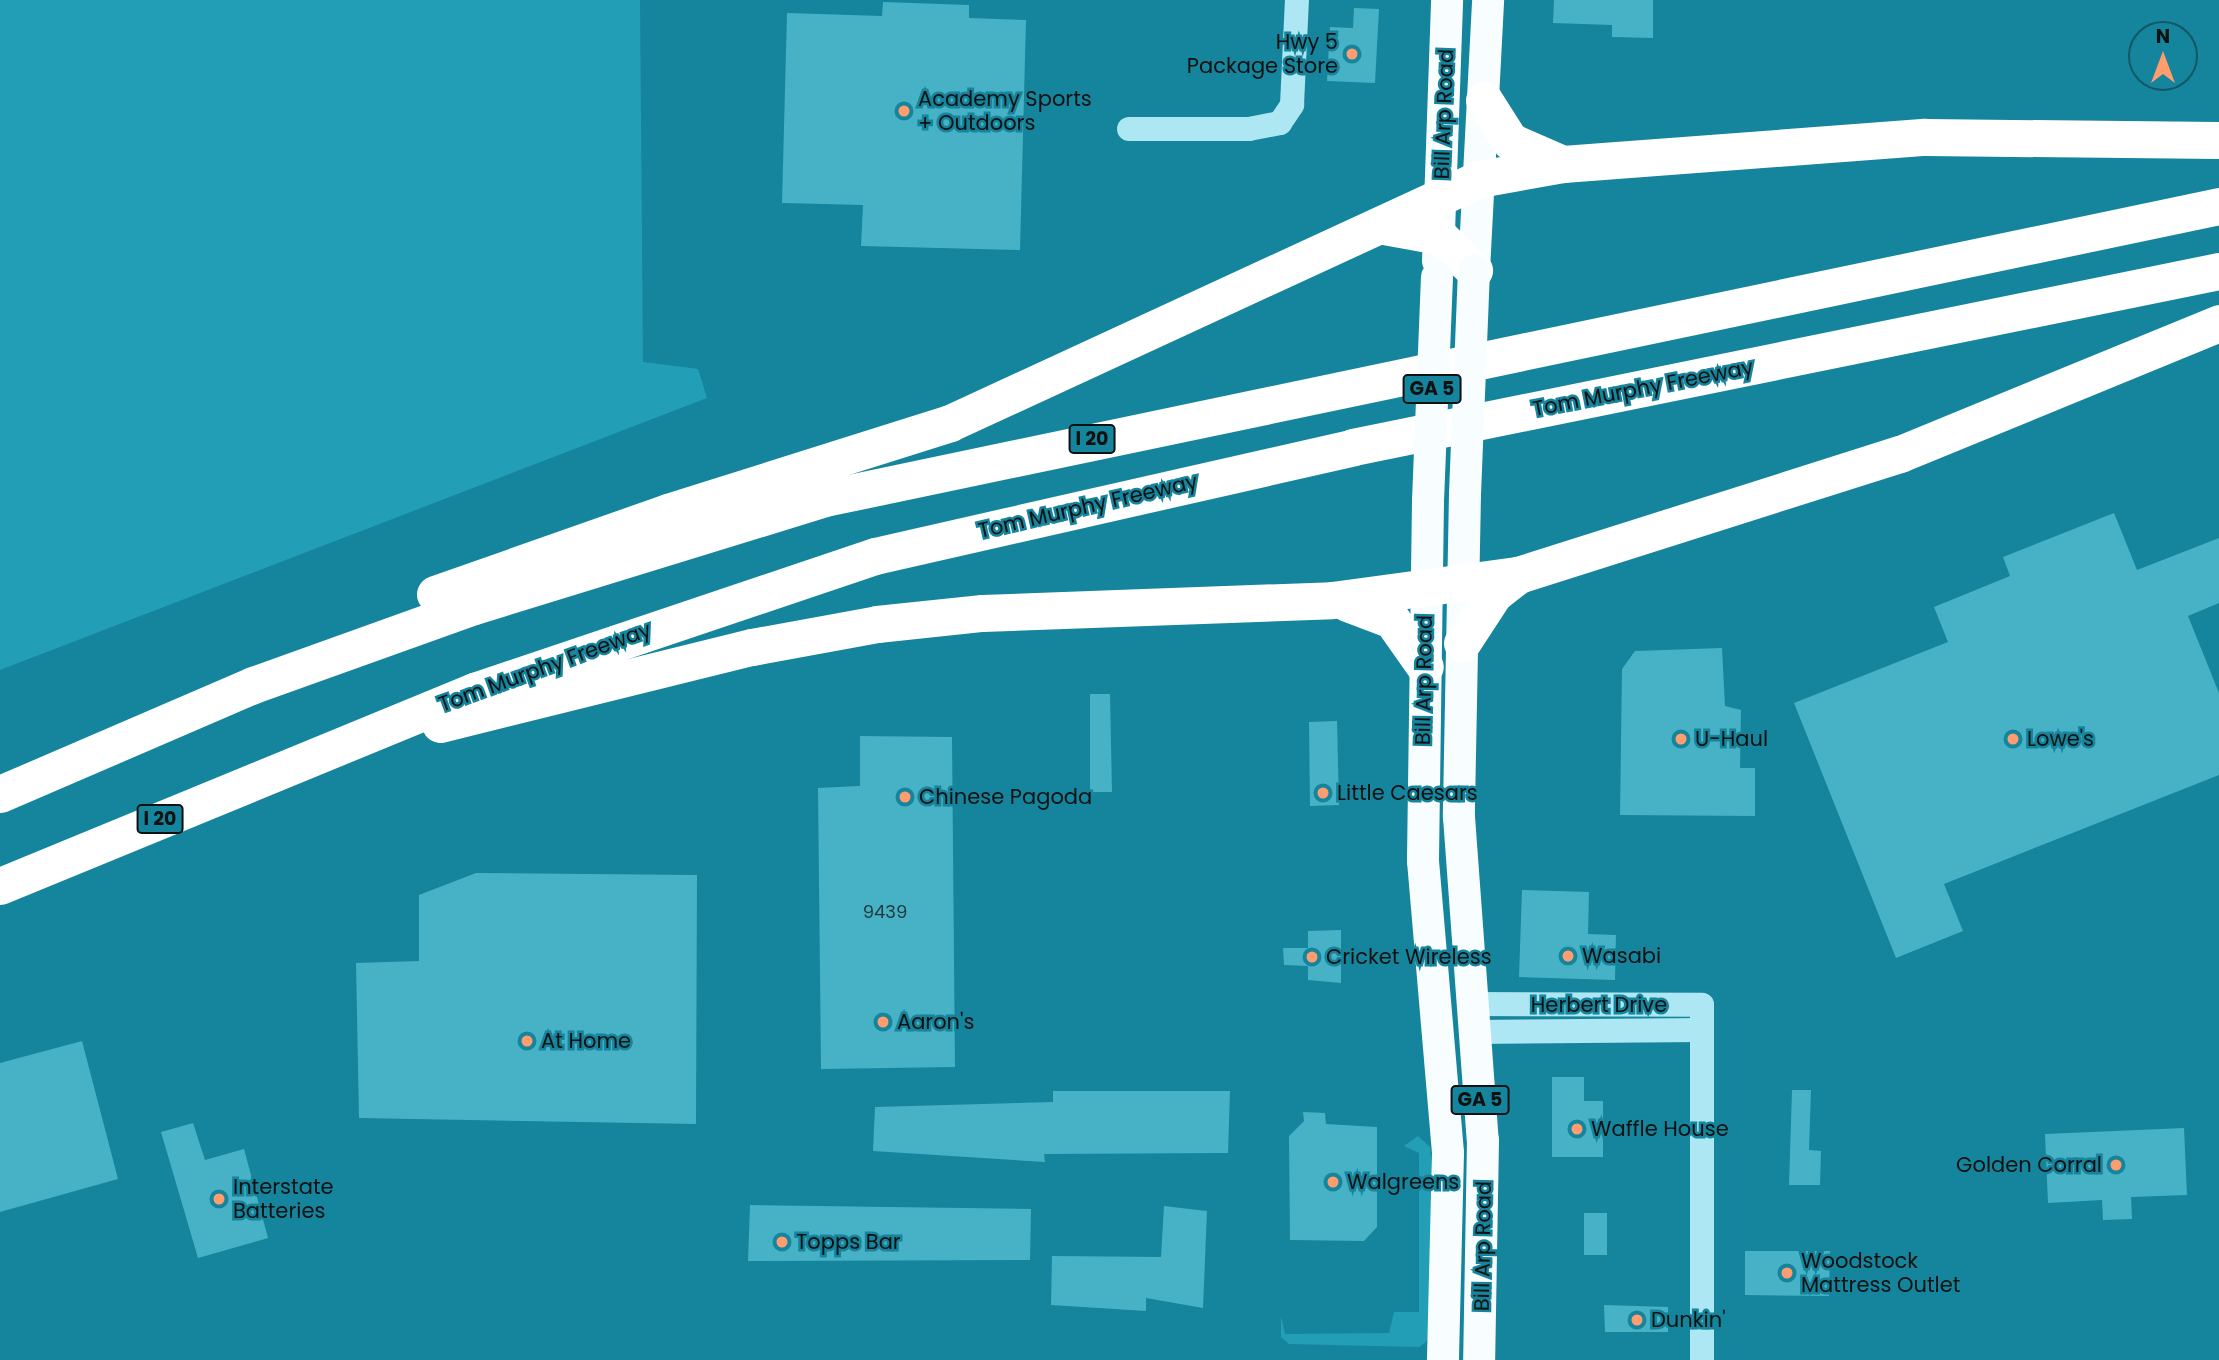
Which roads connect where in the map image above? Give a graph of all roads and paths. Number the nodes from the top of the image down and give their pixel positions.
1 (1297, 0) edge
2 (1447, 0) edge
3 (1488, 0) edge
4 (1484, 100) junction
5 (1129, 129) dead end
6 (2219, 140) edge
7 (1563, 164) junction
8 (1479, 179) junction
9 (1441, 194) junction
10 (2219, 206) edge
11 (1384, 226) junction
12 (1439, 236) junction
13 (1474, 270) junction
14 (2219, 271) edge
15 (2219, 323) edge
16 (1518, 575) junction
17 (1464, 582) junction
18 (1426, 591) junction
19 (1332, 600) junction
20 (1462, 643) junction
21 (1425, 667) junction
22 (253, 685) junction
23 (320, 753) junction
24 (0, 793) edge
25 (0, 886) edge
26 (1472, 1018) junction
27 (1702, 1030) junction
28 (1443, 1360) edge
29 (1479, 1360) edge
30 (1702, 1360) edge

1 - 5 street
2 - 9 main road, Bill Arp Road / GA 5
3 - 4 main road, Bill Arp Road / GA 5
4 - 7 highway
4 - 8 main road, Bill Arp Road / GA 5
6 - 7 highway
7 - 8 highway
8 - 9 highway
8 - 13 main road, Bill Arp Road / GA 5
9 - 11 highway
9 - 12 main road, Bill Arp Road / GA 5
10 - 22 highway, I 20
11 - 12 highway
11 - 22 highway
12 - 13 highway
12 - 18 main road, Bill Arp Road / GA 5, bridge
13 - 17 main road, Bill Arp Road / GA 5, bridge
14 - 23 highway, Tom Murphy Freeway / I 20
15 - 16 highway
16 - 17 highway
16 - 20 highway
17 - 18 highway
17 - 20 main road, Bill Arp Road / GA 5
18 - 19 highway
18 - 21 main road, Bill Arp Road / GA 5
19 - 21 highway
19 - 23 highway
20 - 26 main road, Bill Arp Road / GA 5
21 - 28 main road, Bill Arp Road / GA 5
22 - 24 highway, I 20
23 - 25 highway, Tom Murphy Freeway / I 20
26 - 27 street, Herbert Drive
26 - 27 street, Herbert Drive
26 - 29 main road, Bill Arp Road / GA 5
27 - 30 street, Herbert Drive

